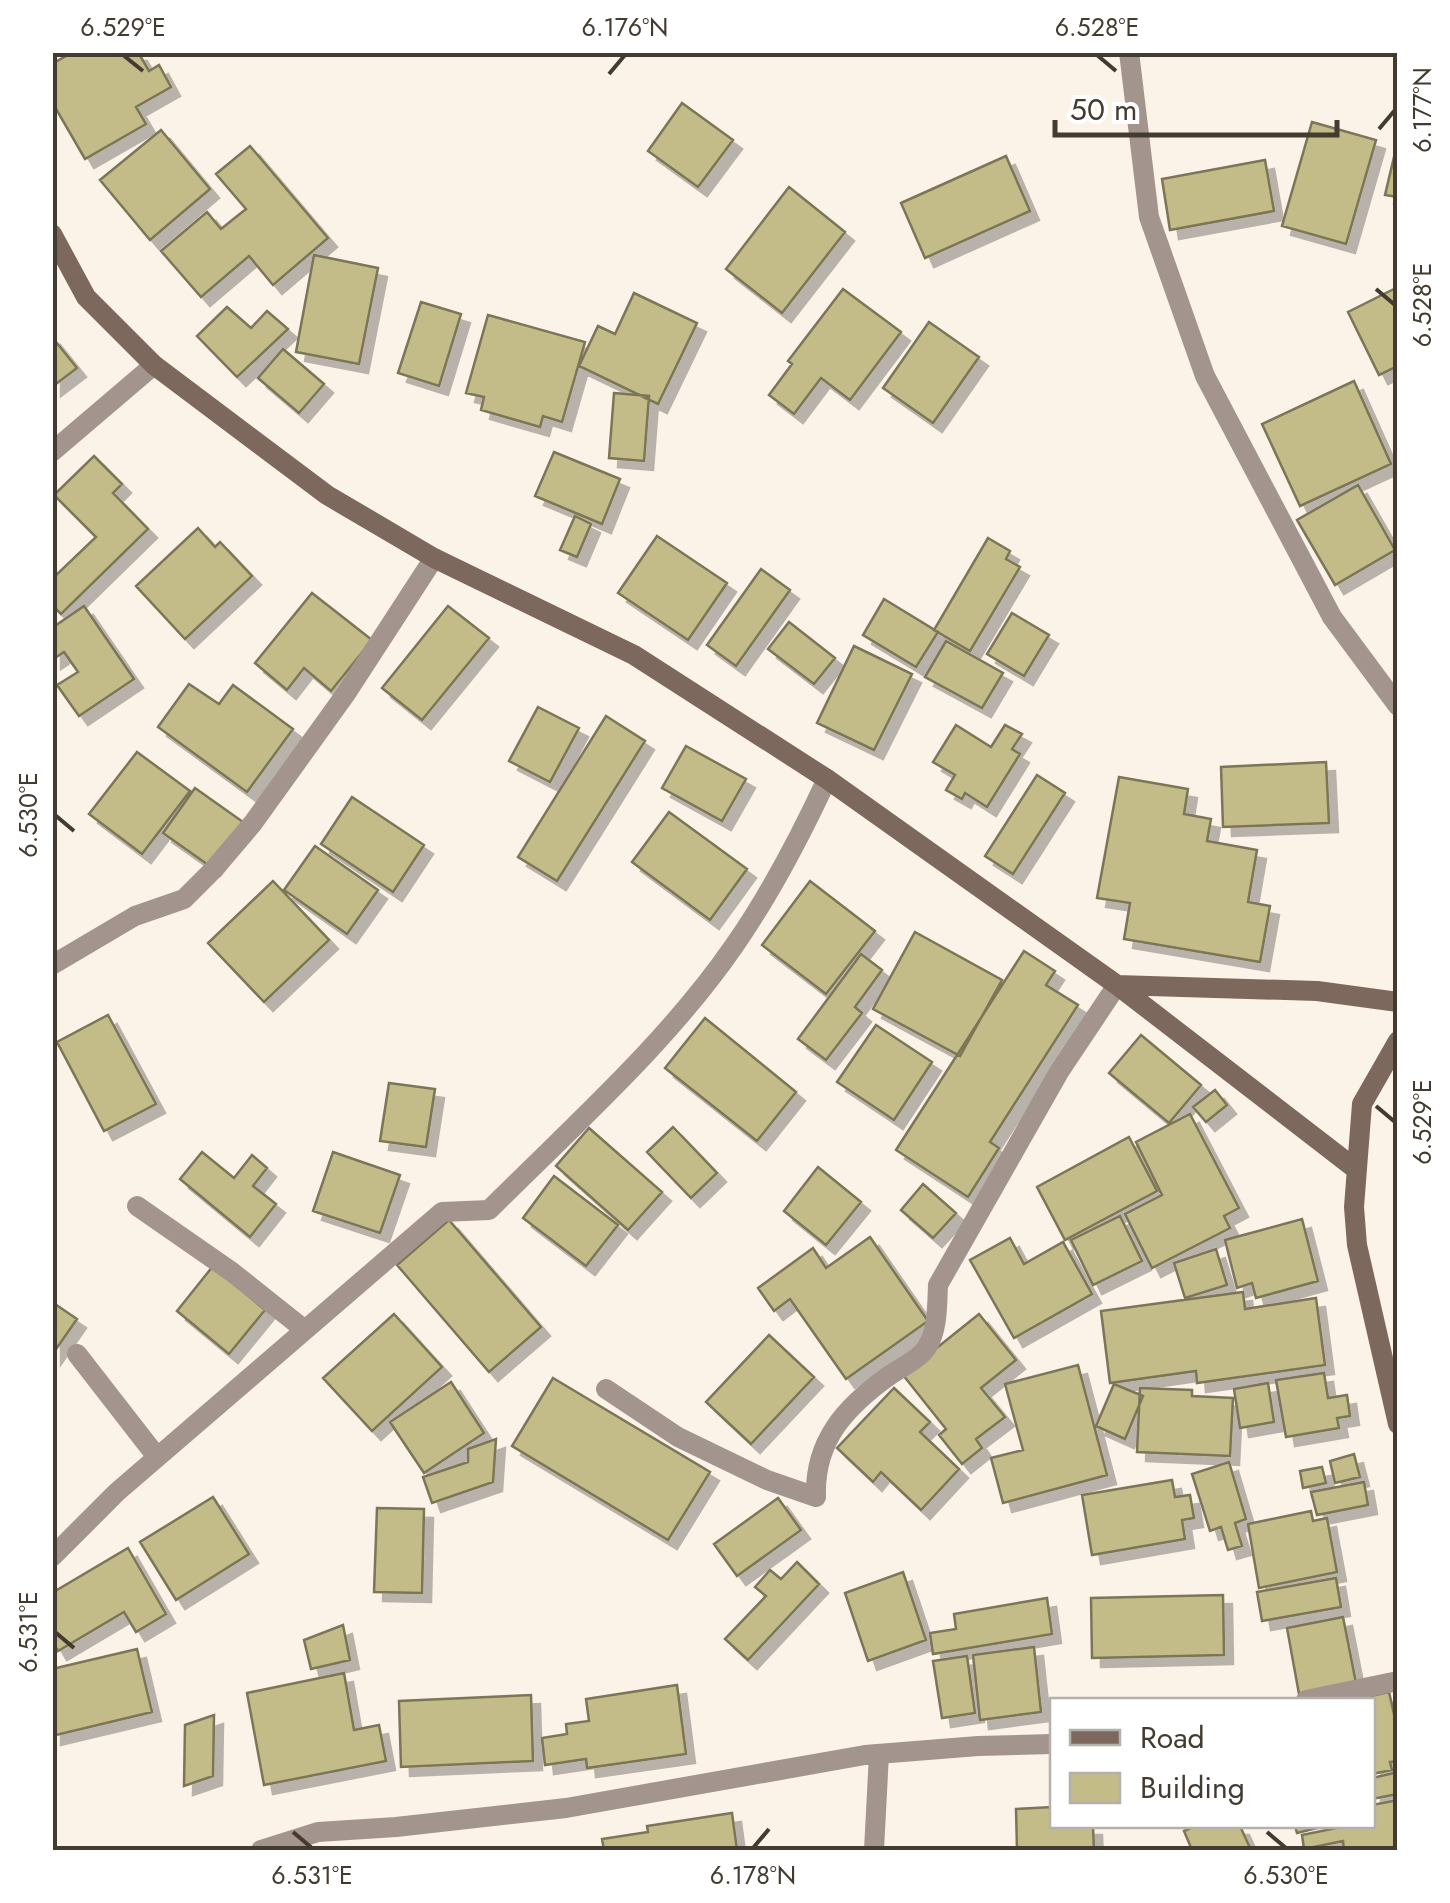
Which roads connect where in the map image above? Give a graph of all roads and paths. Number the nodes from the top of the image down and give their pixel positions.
1 (1128, 52) edge
2 (52, 234) edge
3 (154, 364) junction
4 (52, 452) edge
5 (434, 558) junction
6 (1398, 706) edge
7 (827, 779) junction
8 (52, 965) edge
9 (1117, 985) junction
10 (1398, 1002) edge
11 (1398, 1041) edge
12 (1356, 1170) junction
13 (137, 1206) dead end
14 (305, 1330) junction
15 (78, 1354) dead end
16 (606, 1389) dead end
17 (1398, 1424) edge
18 (158, 1458) junction
19 (52, 1557) edge
20 (1398, 1681) edge
21 (1316, 1698) edge
22 (1050, 1744) edge
23 (879, 1754) junction
24 (261, 1850) edge
25 (874, 1850) edge

1 - 6 street
2 - 3 street
3 - 4 street
3 - 5 street
5 - 7 street
5 - 8 street
7 - 9 street
7 - 14 street
9 - 10 street
9 - 12 street
9 - 16 street
11 - 12 street
12 - 17 street
13 - 14 street
14 - 18 street
15 - 18 street
18 - 19 street
20 - 21 street
22 - 23 street
23 - 24 street
23 - 25 street

